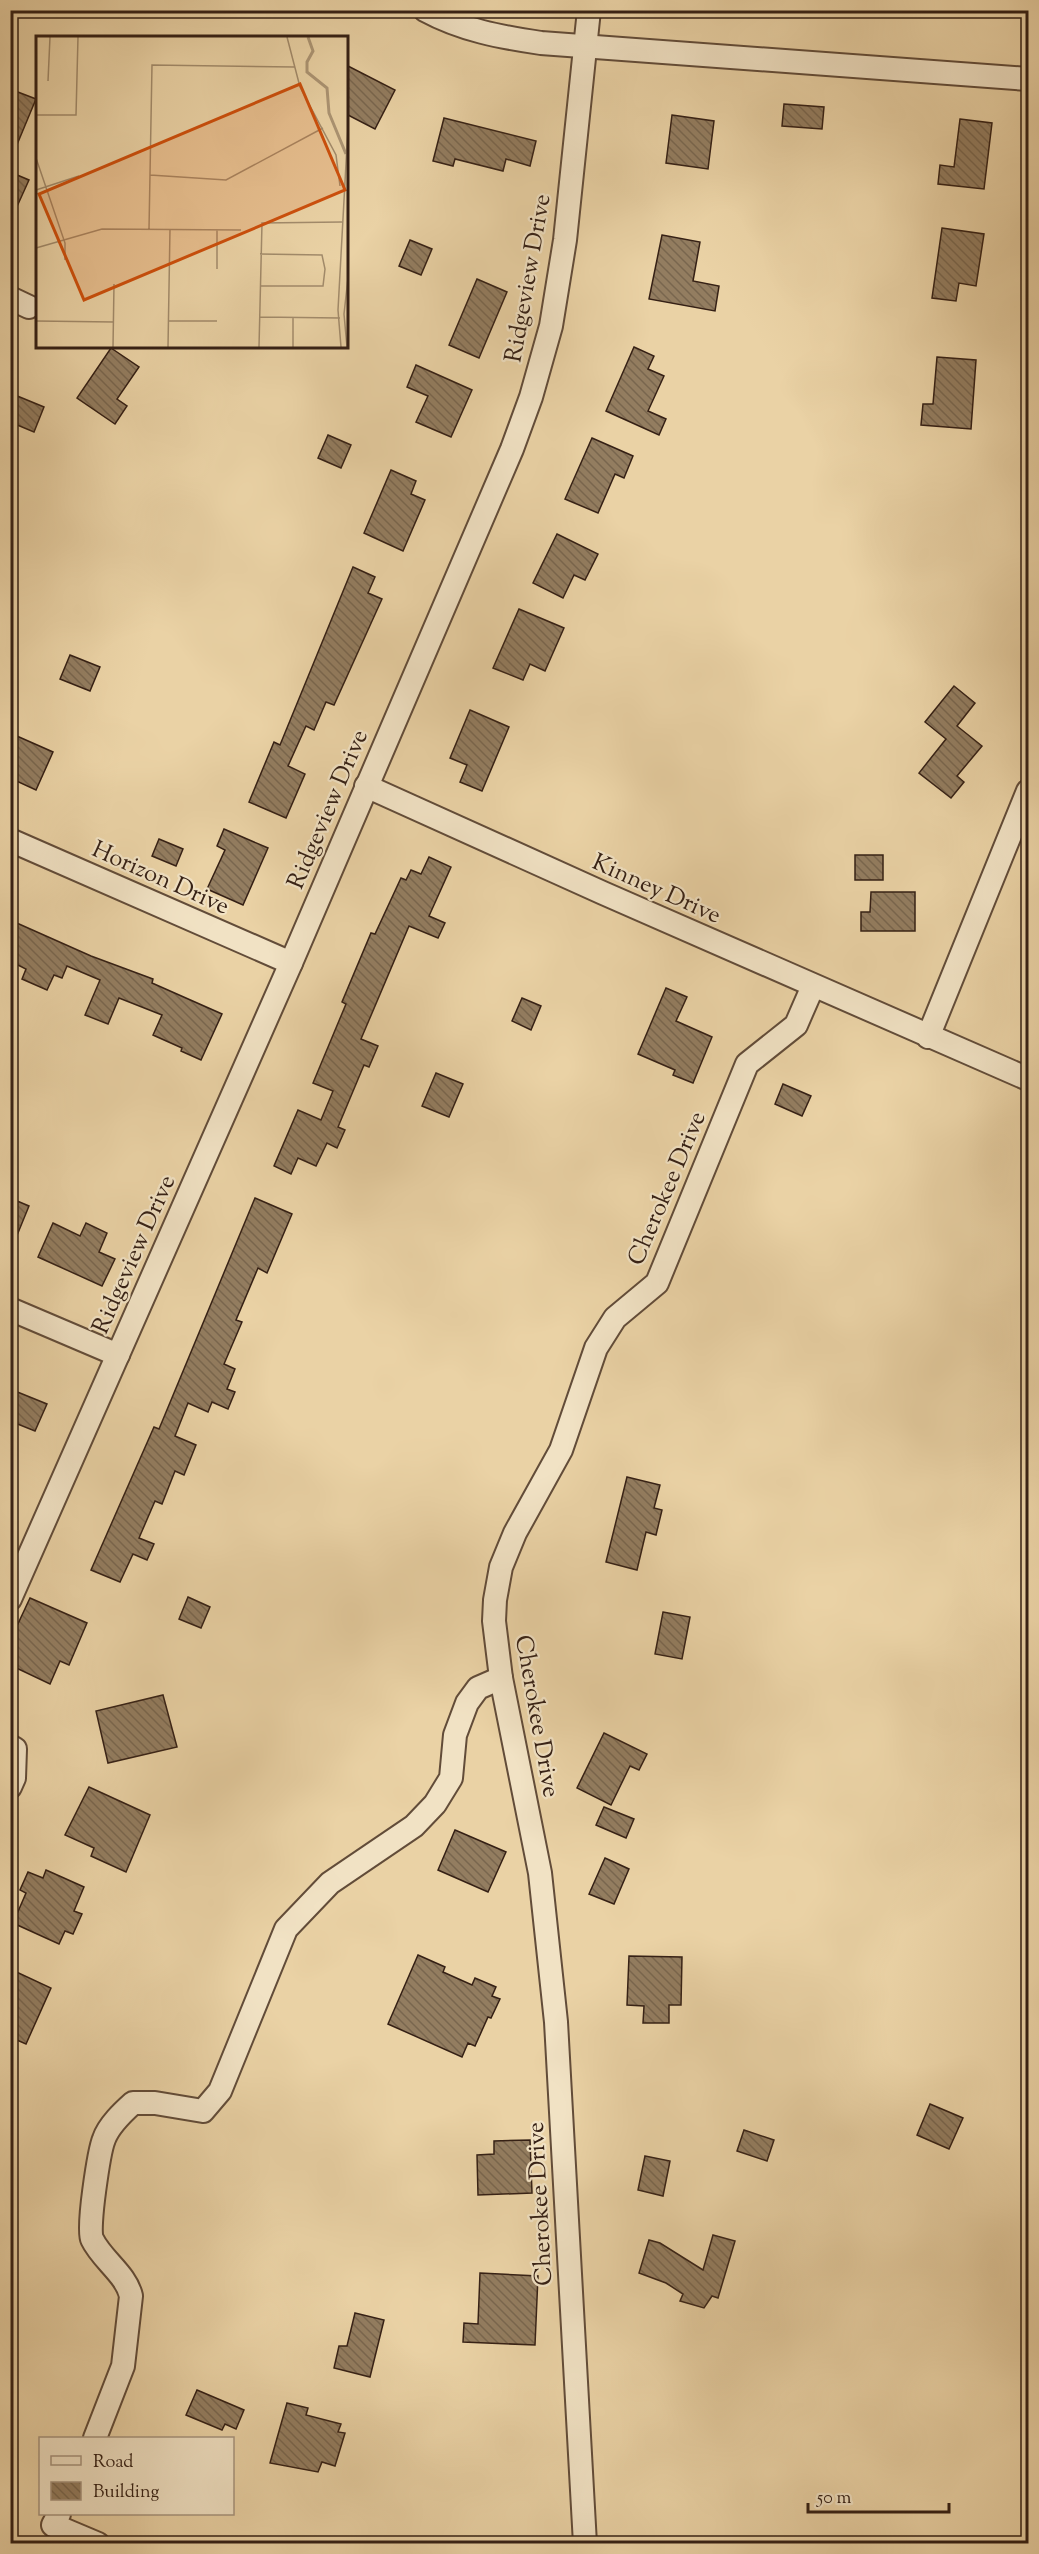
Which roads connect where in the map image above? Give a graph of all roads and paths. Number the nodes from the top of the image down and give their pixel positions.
1 (425, 10) edge
2 (589, 10) edge
3 (586, 45) junction
4 (1029, 79) edge
5 (366, 786) junction
6 (1029, 791) edge
7 (10, 840) edge
8 (291, 963) junction
9 (813, 986) junction
10 (928, 1037) junction
11 (1029, 1079) edge
12 (10, 1310) edge
13 (118, 1355) junction
14 (10, 1599) edge
15 (501, 1678) junction
16 (10, 1746) edge
17 (10, 1787) edge
18 (96, 2437) edge
19 (56, 2519) edge
20 (98, 2544) edge
21 (585, 2544) edge

1 - 3 street
2 - 3 street, Ridgeview Drive
3 - 4 street
3 - 5 street, Ridgeview Drive
5 - 8 street, Ridgeview Drive
5 - 9 street, Kinney Drive
6 - 10 street
7 - 8 street, Horizon Drive
8 - 13 street, Ridgeview Drive
9 - 10 street, Kinney Drive
9 - 15 street, Cherokee Drive
10 - 11 street, Kinney Drive
12 - 13 street
13 - 14 street, Ridgeview Drive
15 - 18 street
15 - 21 street, Cherokee Drive
16 - 17 street
19 - 20 street

